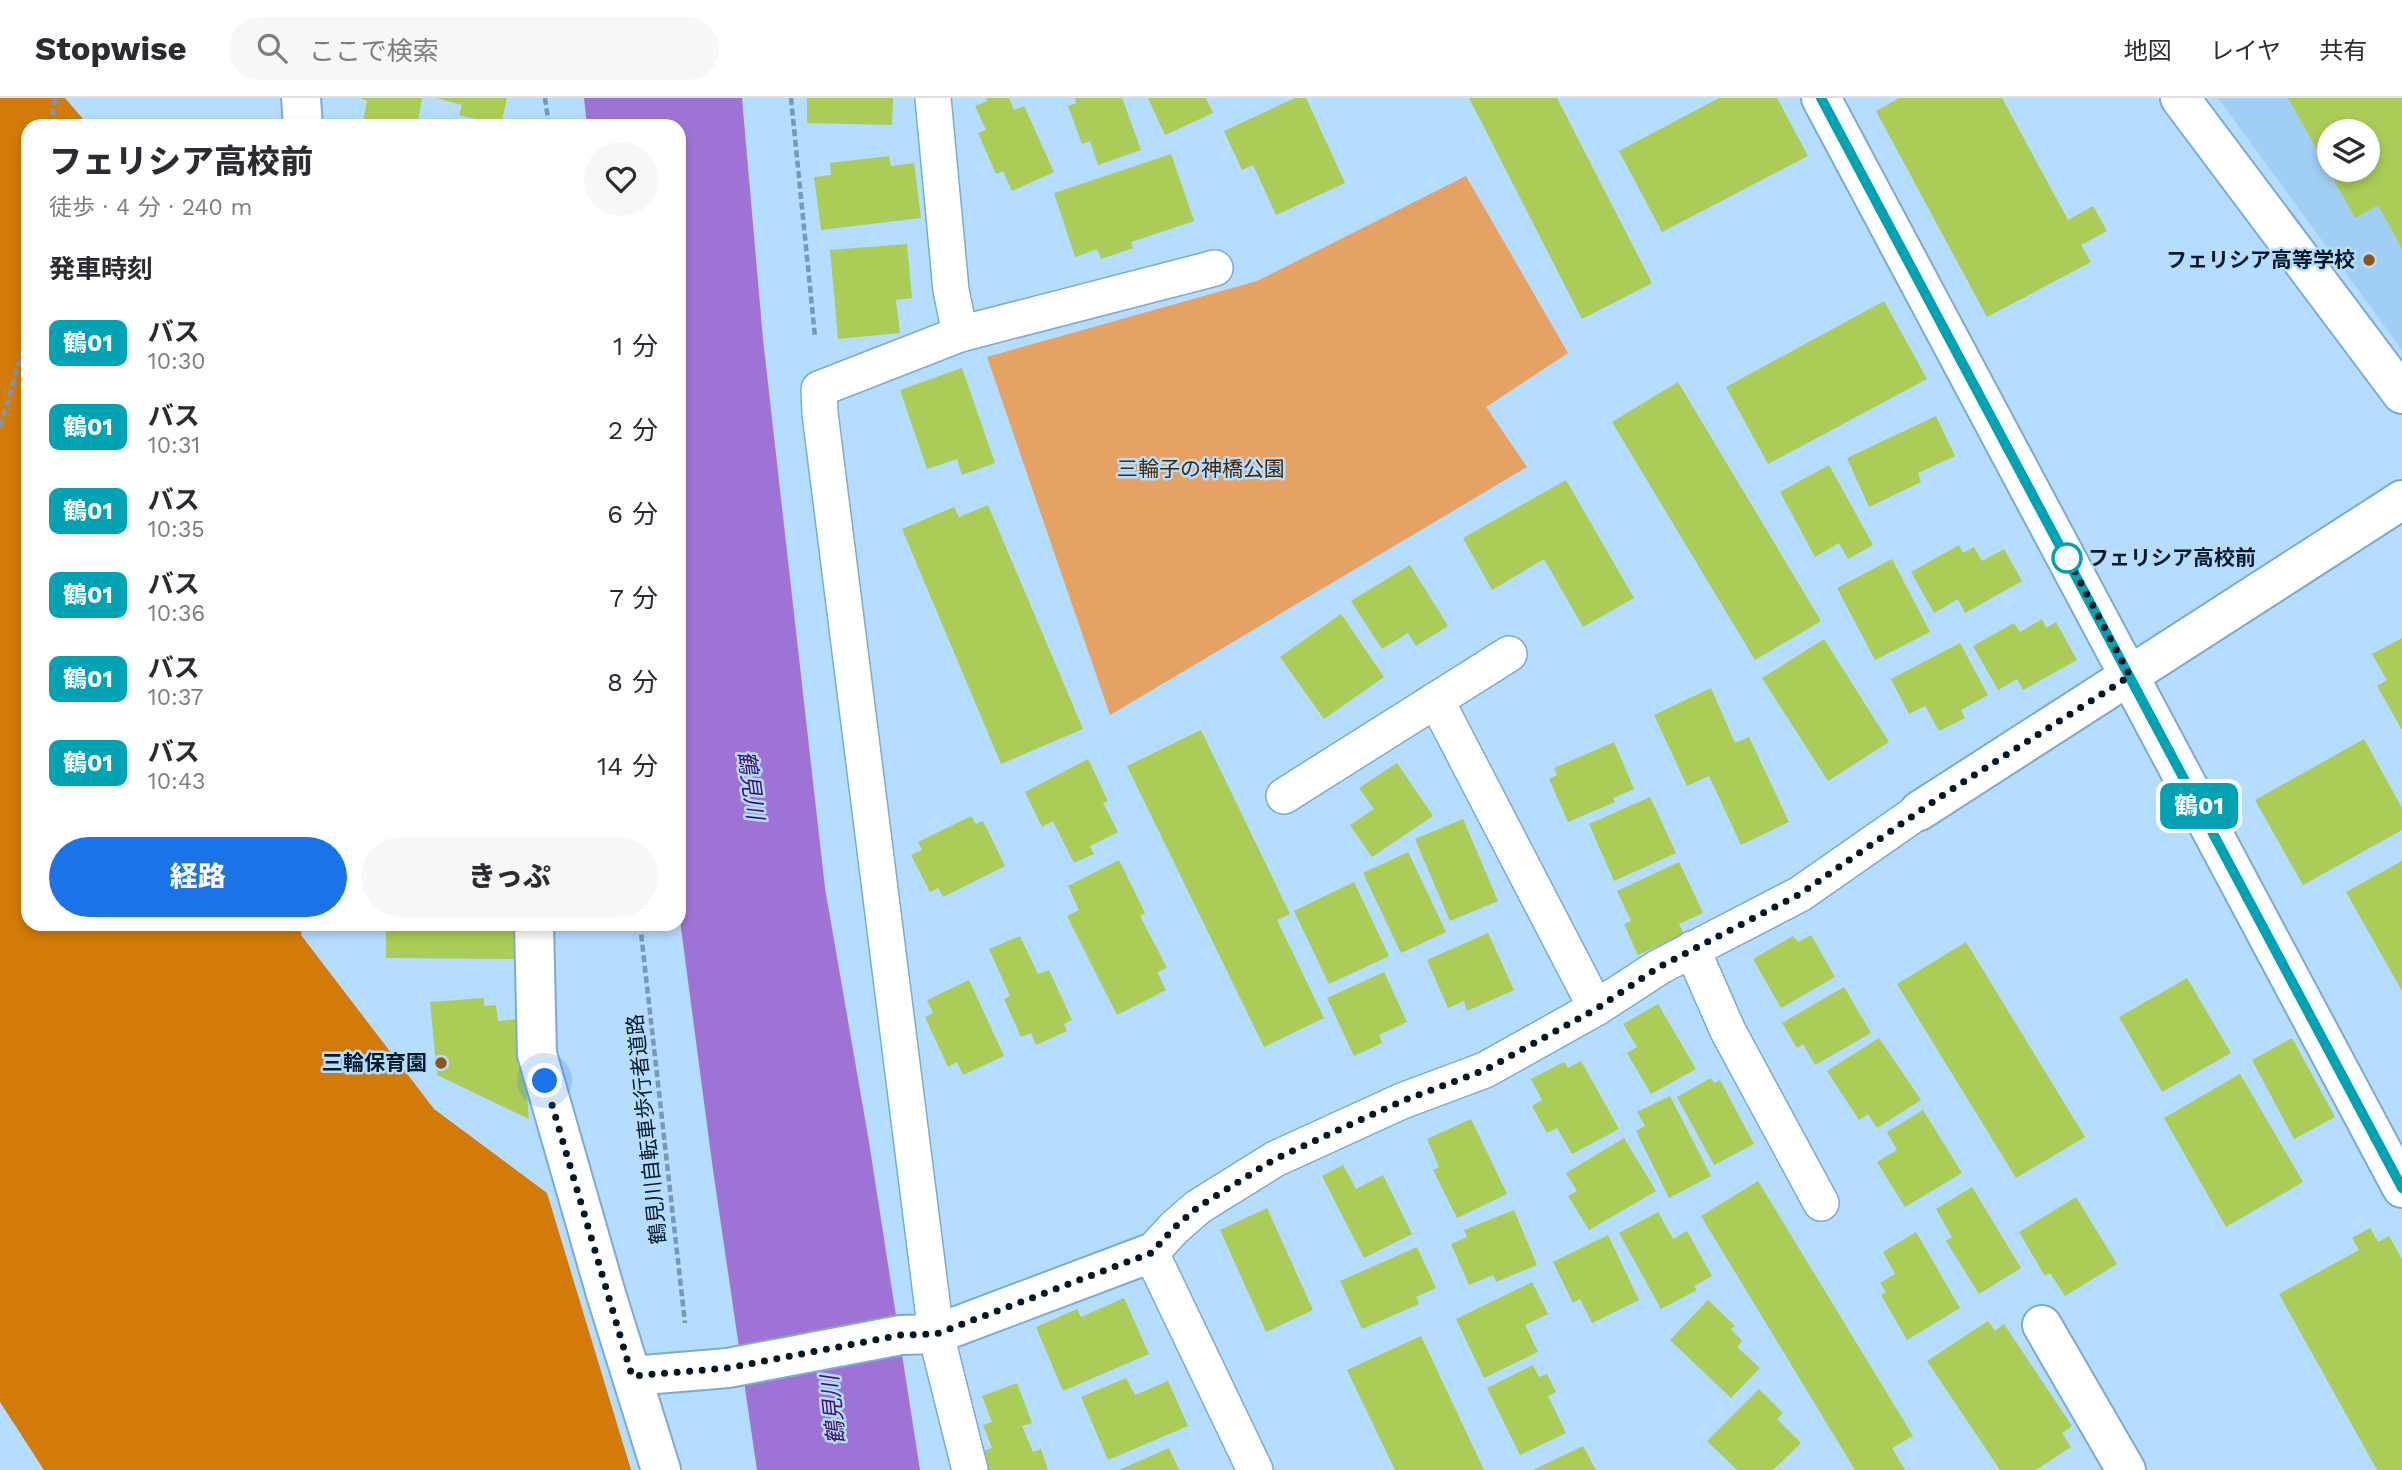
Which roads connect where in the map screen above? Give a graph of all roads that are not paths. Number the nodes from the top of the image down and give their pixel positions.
1 (301, 98) edge
2 (933, 98) edge
3 (1821, 98) edge
4 (2180, 98) edge
5 (302, 119) edge
6 (1215, 268) dead end
7 (960, 334) junction
8 (2402, 394) edge
9 (2402, 500) edge
10 (1509, 654) dead end
11 (2130, 676) junction
12 (1436, 700) junction
13 (1284, 796) dead end
14 (1919, 811) joint
15 (534, 931) edge
16 (1692, 949) junction
17 (1596, 1009) junction
18 (2402, 1188) edge
19 (1821, 1203) dead end
20 (1151, 1253) junction
21 (2042, 1325) dead end
22 (919, 1335) junction
23 (632, 1376) junction
24 (661, 1470) edge
25 (970, 1470) edge
26 (1255, 1470) edge
27 (2126, 1470) edge

1 - 5 street
2 - 7 lane
3 - 11 street
4 - 8 street
6 - 7 lane
7 - 22 lane
9 - 11 street
10 - 12 lane
11 - 14 street
11 - 18 street
12 - 13 lane
12 - 17 lane
14 - 16 lane
15 - 23 street
16 - 17 lane
16 - 19 lane
17 - 20 lane
20 - 22 street
20 - 26 lane
21 - 27 street
22 - 23 street
22 - 25 lane
23 - 24 street

